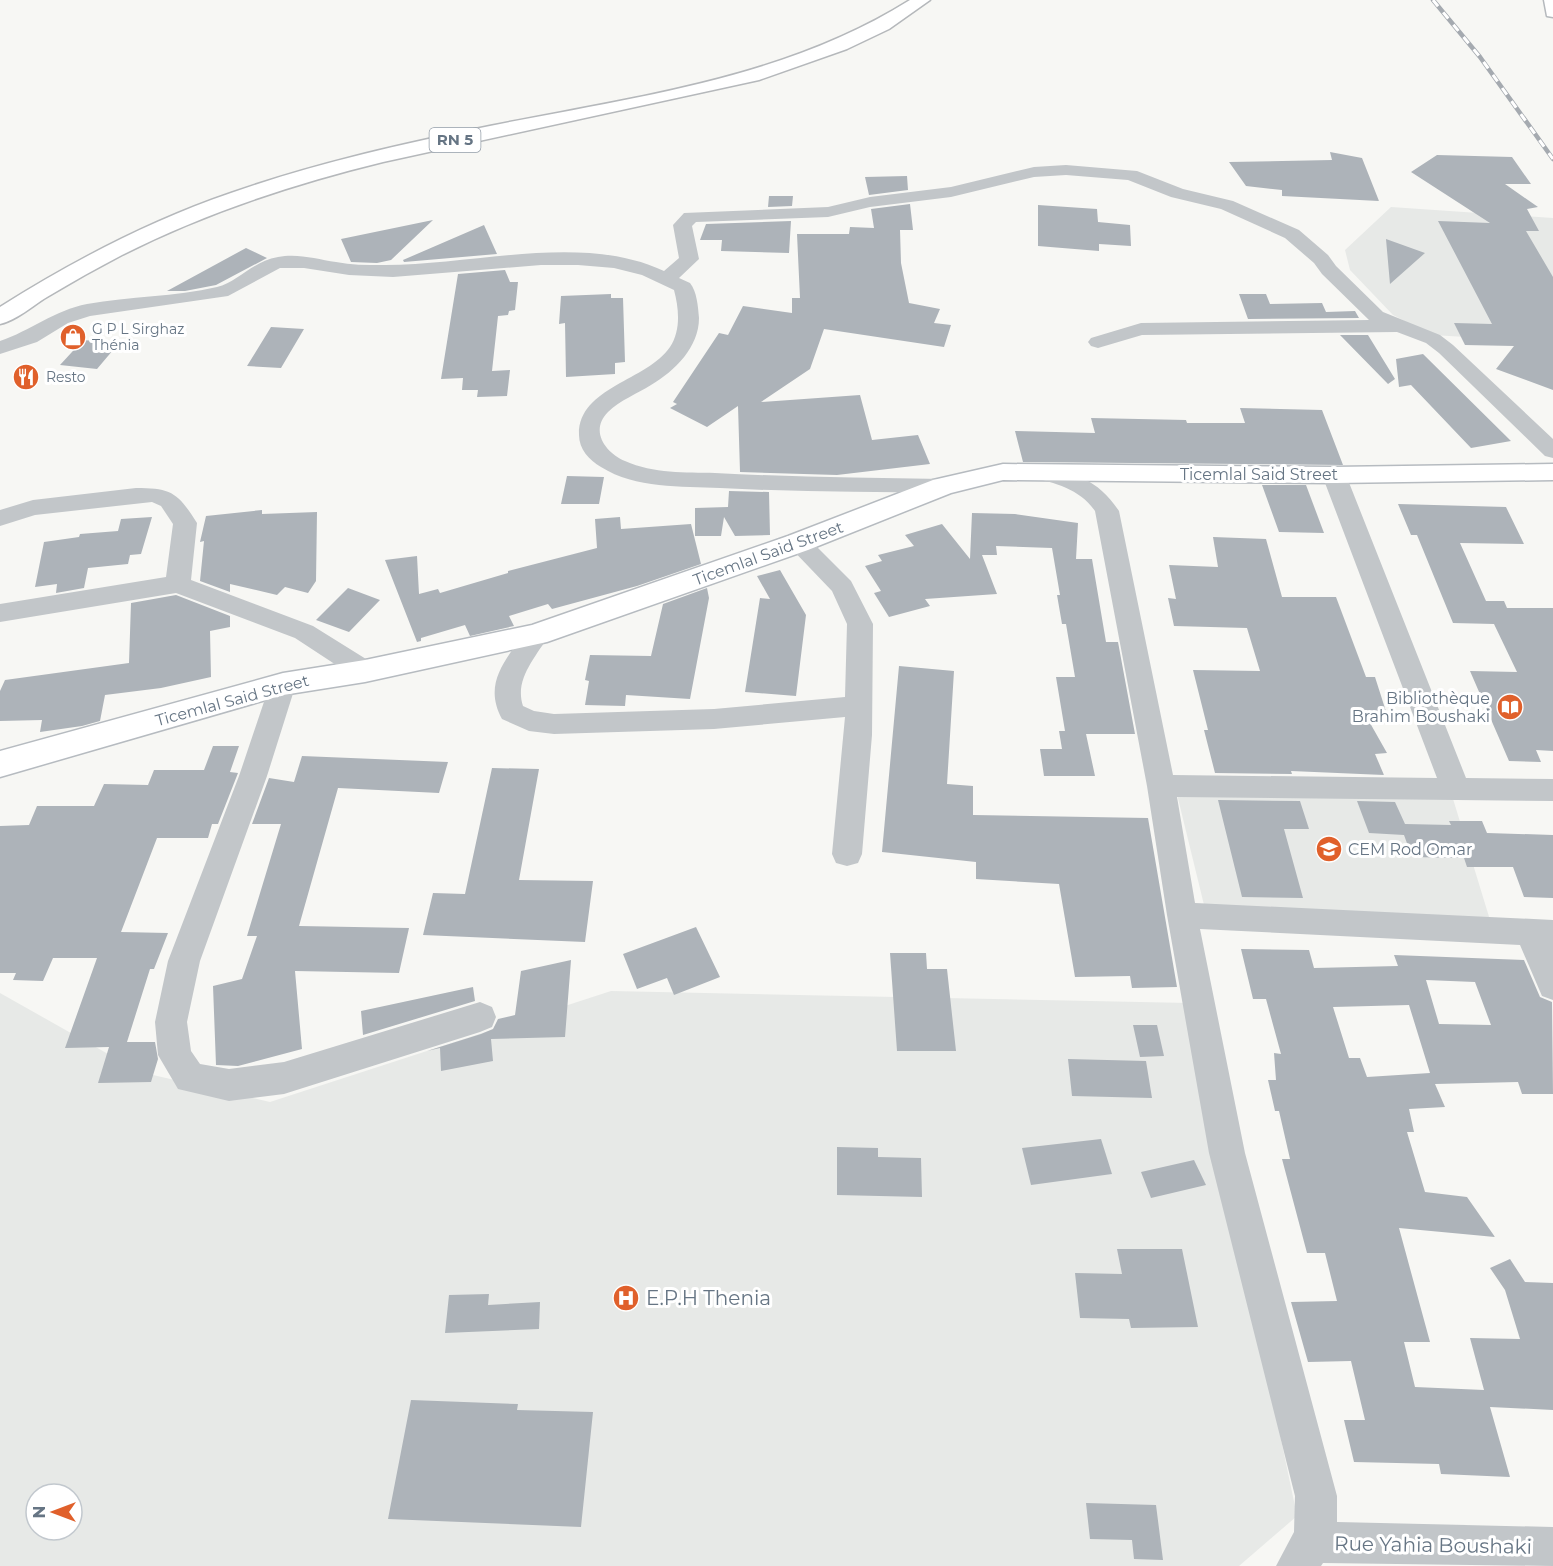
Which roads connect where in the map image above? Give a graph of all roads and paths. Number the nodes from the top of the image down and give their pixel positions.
1 (888, 0) edge
2 (922, 0) edge
3 (1552, 0) edge
4 (1553, 12) edge
5 (73, 251) dead end
6 (668, 278) junction
7 (0, 317) edge
8 (1398, 326) junction
9 (1098, 342) dead end
10 (0, 348) edge
11 (1553, 452) edge
12 (1039, 472) junction
13 (1553, 472) edge
14 (1334, 475) junction
15 (943, 486) junction
16 (0, 518) edge
17 (798, 543) junction
18 (178, 584) junction
19 (0, 613) edge
20 (536, 634) junction
21 (365, 670) junction
22 (283, 684) junction
23 (858, 706) junction
24 (0, 764) edge
25 (1161, 786) junction
26 (1456, 789) junction
27 (1553, 790) edge
28 (847, 854) dead end
29 (1182, 915) junction
30 (1541, 932) edge
31 (1553, 986) edge
32 (480, 1017) dead end
33 (1553, 1548) edge
34 (1305, 1554) edge

1 - 5 main road, RN 5
2 - 7 main road, RN 5
3 - 4 main road
6 - 8 street
6 - 10 street
6 - 15 street
8 - 9 street
8 - 11 street
12 - 14 main road, Ticemlal Said Street
12 - 15 main road, Ticemlal Said Street
12 - 25 street
13 - 14 main road, Ticemlal Said Street
14 - 26 street
15 - 17 main road, Ticemlal Said Street
16 - 18 street
17 - 20 main road, Ticemlal Said Street
17 - 23 street
18 - 19 street
18 - 21 street
20 - 21 main road, Ticemlal Said Street
20 - 23 street
21 - 22 main road, Ticemlal Said Street
22 - 24 main road, Ticemlal Said Street
22 - 32 street
23 - 28 street
25 - 26 street
25 - 29 street
26 - 27 street
29 - 30 street
29 - 34 street
30 - 31 street
33 - 34 street, Rue Yahia Boushaki

